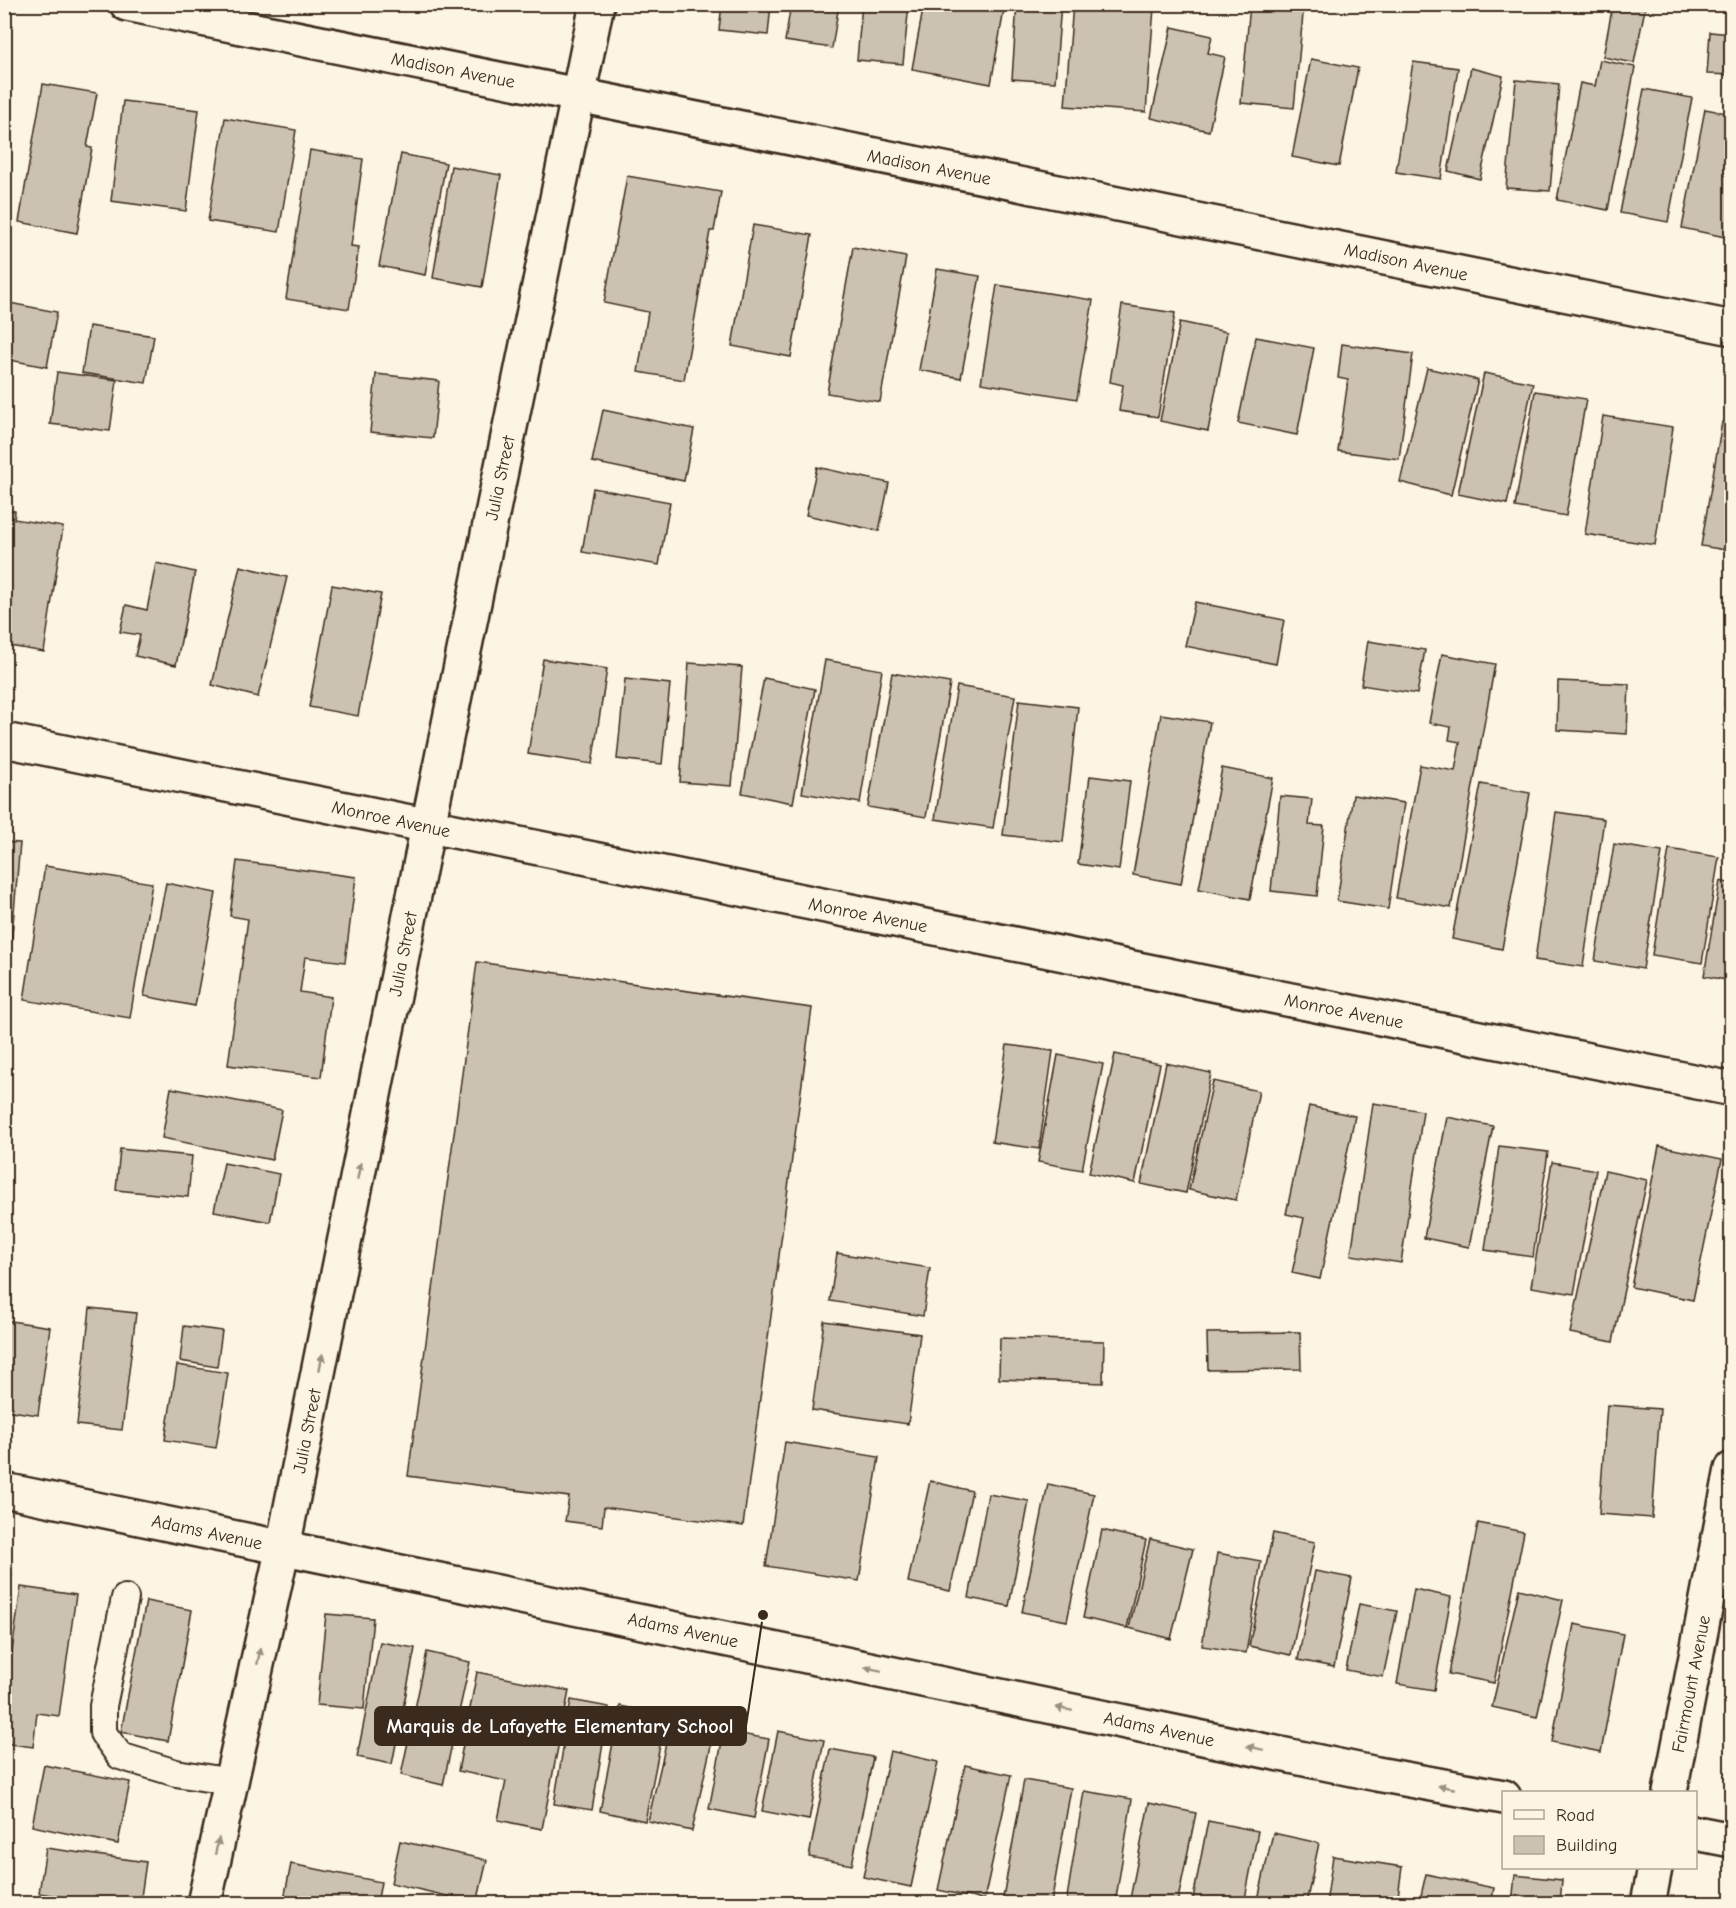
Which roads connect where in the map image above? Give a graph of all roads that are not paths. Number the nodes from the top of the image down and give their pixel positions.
1 (127, 4) edge
2 (597, 4) edge
3 (579, 96) junction
4 (1731, 328) edge
5 (4, 740) edge
6 (428, 826) junction
7 (1731, 1089) edge
8 (1731, 1469) edge
9 (4, 1490) edge
10 (283, 1547) junction
11 (125, 1598) dead end
12 (232, 1782) junction
13 (1670, 1791) edge
14 (1502, 1797) edge
15 (1697, 1833) edge
16 (1731, 1840) edge
17 (1655, 1869) edge
18 (204, 1904) edge
19 (1648, 1904) edge

1 - 3 street, Madison Avenue
2 - 3 street, Julia Street
3 - 4 street, Madison Avenue
3 - 6 street, Julia Street
5 - 6 street, Monroe Avenue
6 - 7 street, Monroe Avenue
10 -> 6 street, Julia Street
8 - 13 street, Fairmount Avenue
9 - 10 street, Adams Avenue
12 -> 10 street, Julia Street
14 -> 10 street, Adams Avenue
11 - 12 lane
18 -> 12 street, Julia Street
15 - 16 street
17 - 19 street

